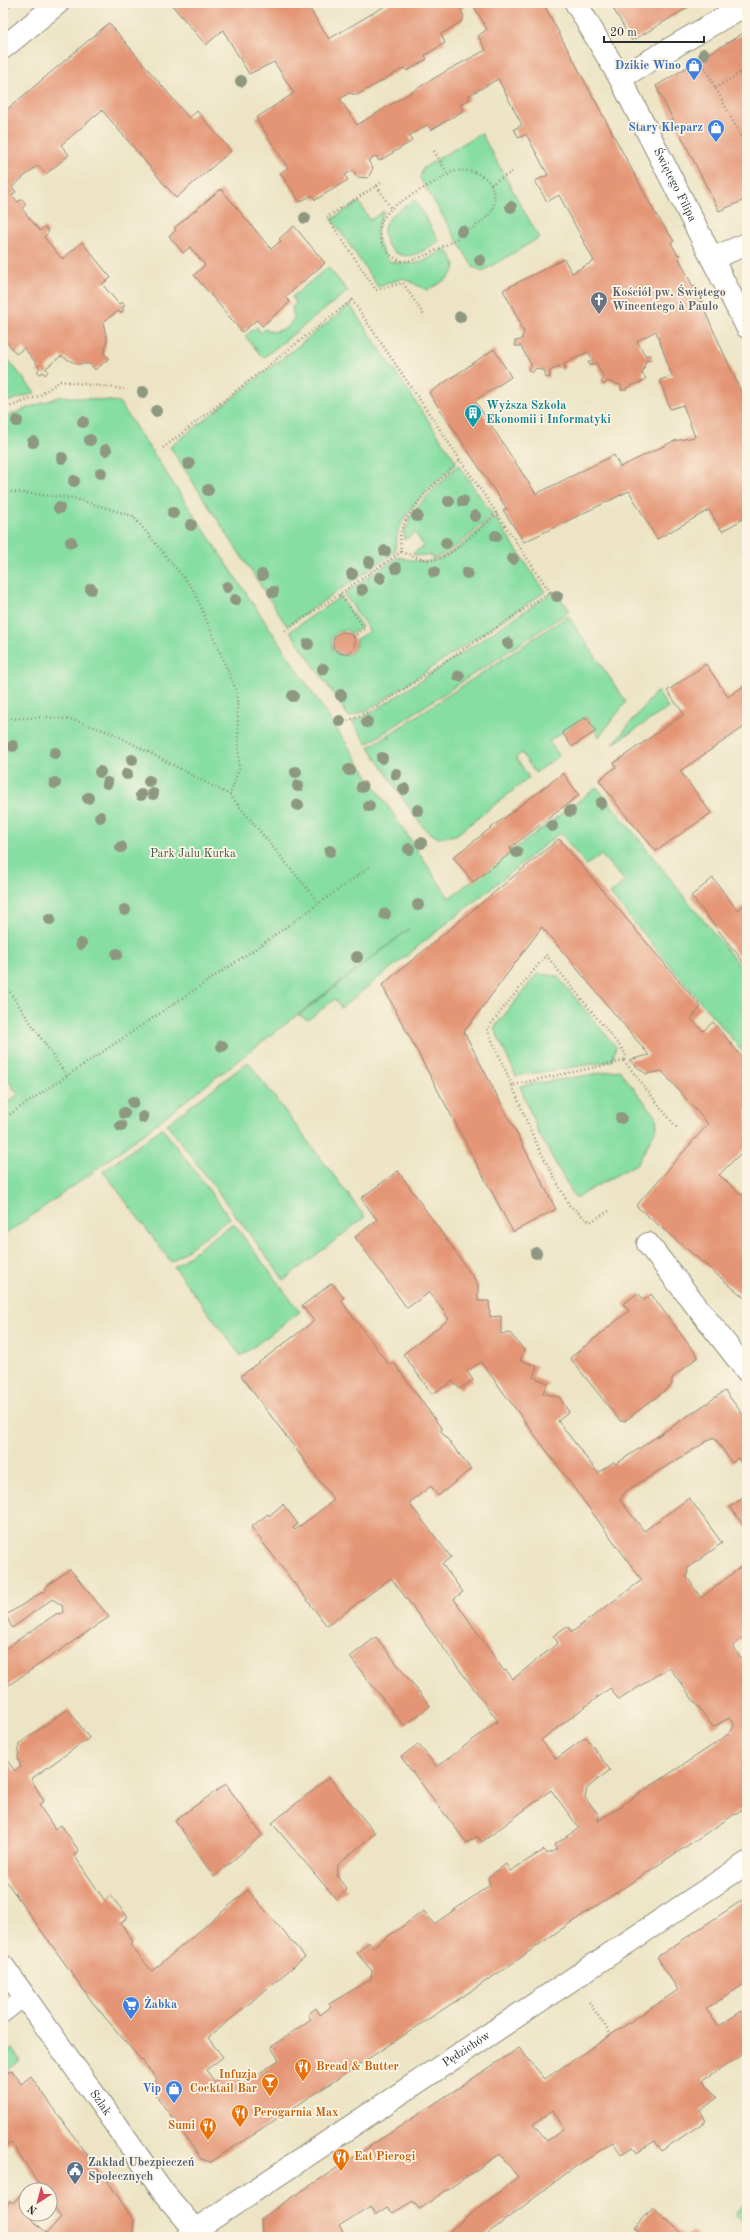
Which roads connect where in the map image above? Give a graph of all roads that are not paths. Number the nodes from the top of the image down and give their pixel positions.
1 (58, 3) edge
2 (576, 3) edge
3 (747, 4) edge
4 (3, 48) edge
5 (620, 78) junction
6 (747, 244) edge
7 (713, 258) junction
8 (747, 327) edge
9 (648, 1244) dead end
10 (747, 1371) edge
11 (747, 1863) edge
12 (3, 1966) edge
13 (25, 1997) junction
14 (3, 2014) edge
15 (194, 2235) edge

1 - 4 street
2 - 5 street, Świętego Filipa
3 - 5 street
5 - 7 street, Świętego Filipa
6 - 7 street
7 - 8 street, Świętego Filipa
9 - 10 street
11 - 15 street, Pędzichów
12 - 13 street, Szlak
13 - 14 lane
13 - 15 street, Szlak

